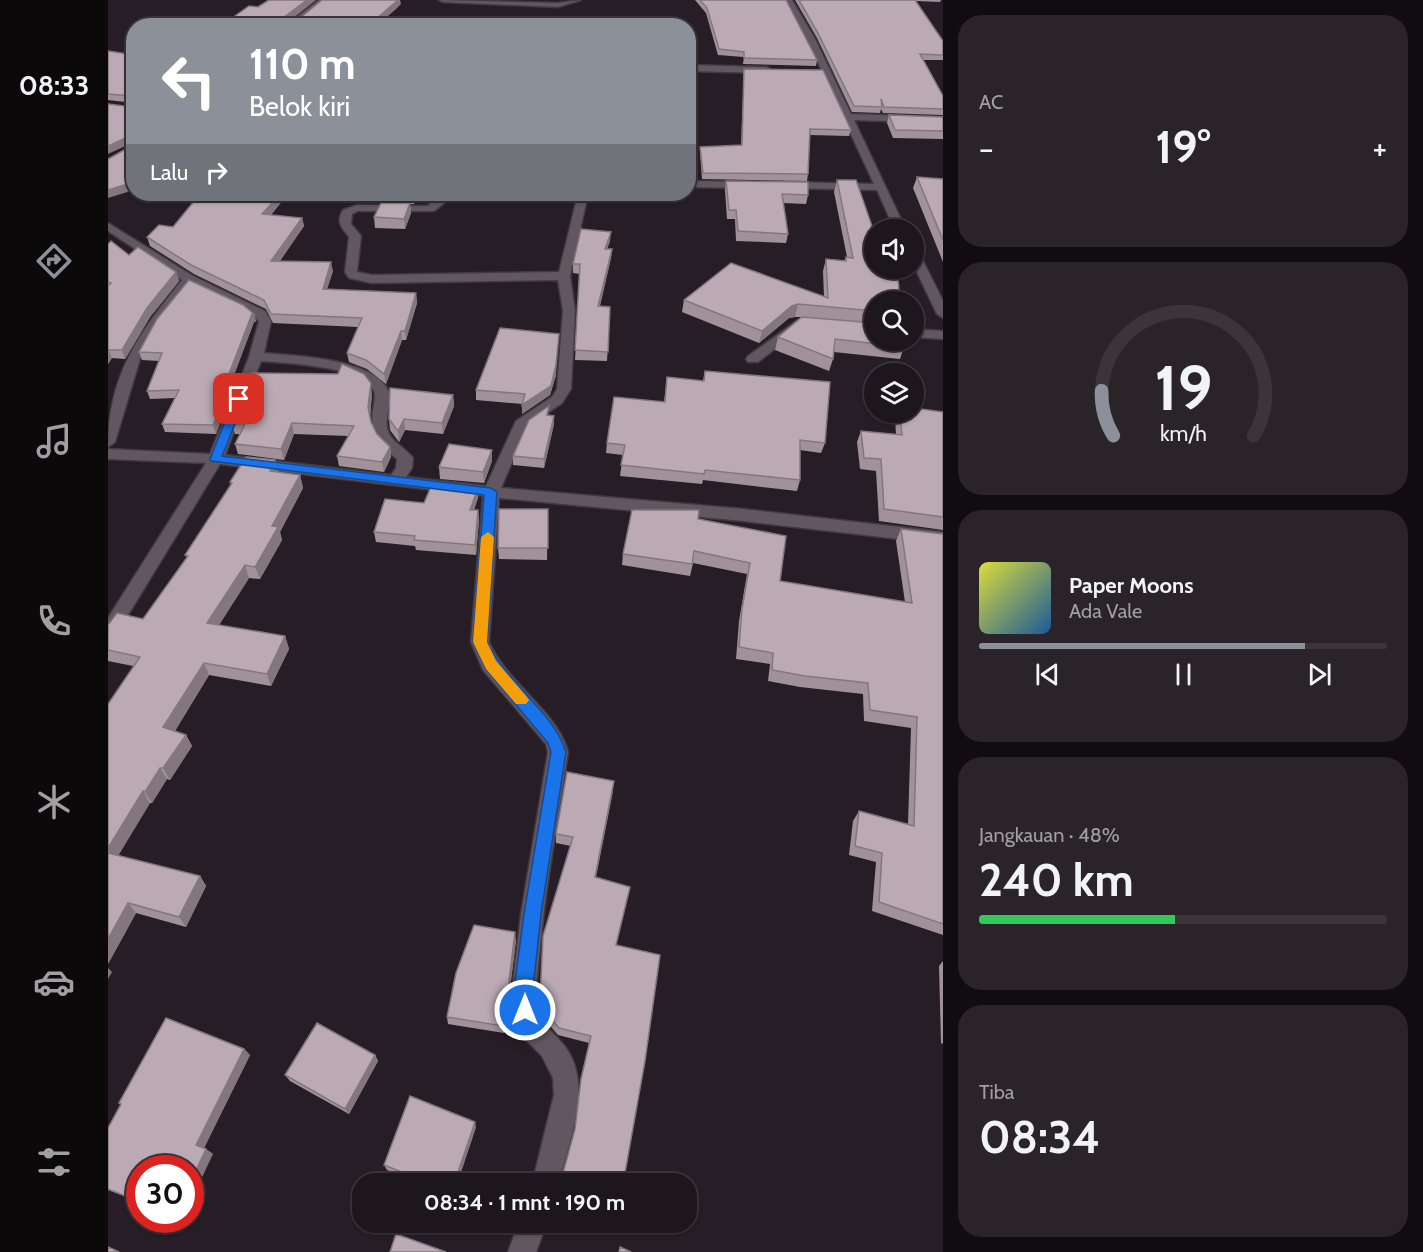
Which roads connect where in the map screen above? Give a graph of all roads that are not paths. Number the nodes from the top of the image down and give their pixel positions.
1 (324, 0) edge
2 (443, 0) edge
3 (577, 0) edge
4 (788, 0) edge
5 (300, 18) edge
6 (696, 68) edge
7 (780, 70) edge
8 (815, 71) edge
9 (826, 71) junction
10 (848, 117) junction
11 (943, 120) edge
12 (696, 184) edge
13 (880, 187) junction
14 (438, 201) edge
15 (581, 201) edge
16 (896, 219) edge
17 (108, 226) edge
18 (924, 275) edge
19 (564, 276) junction
20 (189, 279) junction
21 (943, 314) edge
22 (807, 324) edge
23 (924, 334) edge
24 (943, 335) edge
25 (256, 357) junction
26 (753, 359) dead end
27 (108, 442) edge
28 (108, 454) edge
29 (216, 459) junction
30 (395, 482) junction
31 (491, 492) junction
32 (943, 538) edge
33 (108, 633) edge
34 (548, 1173) edge
35 (529, 1233) edge
36 (522, 1252) edge

1 - 5 street
2 - 3 street
4 - 9 street
6 - 7 street
8 - 9 street
9 - 10 street
10 - 11 street
10 - 13 street
12 - 13 street
13 - 16 street
14 - 19 street
15 - 19 street
17 - 20 street
18 - 21 street
19 - 31 street
20 - 25 street
20 - 27 street
22 - 26 street
23 - 24 street
25 - 29 street
25 - 30 street
28 - 29 street
29 - 30 street
29 - 33 street
30 - 31 street
31 - 32 street
31 - 34 street
35 - 36 street

